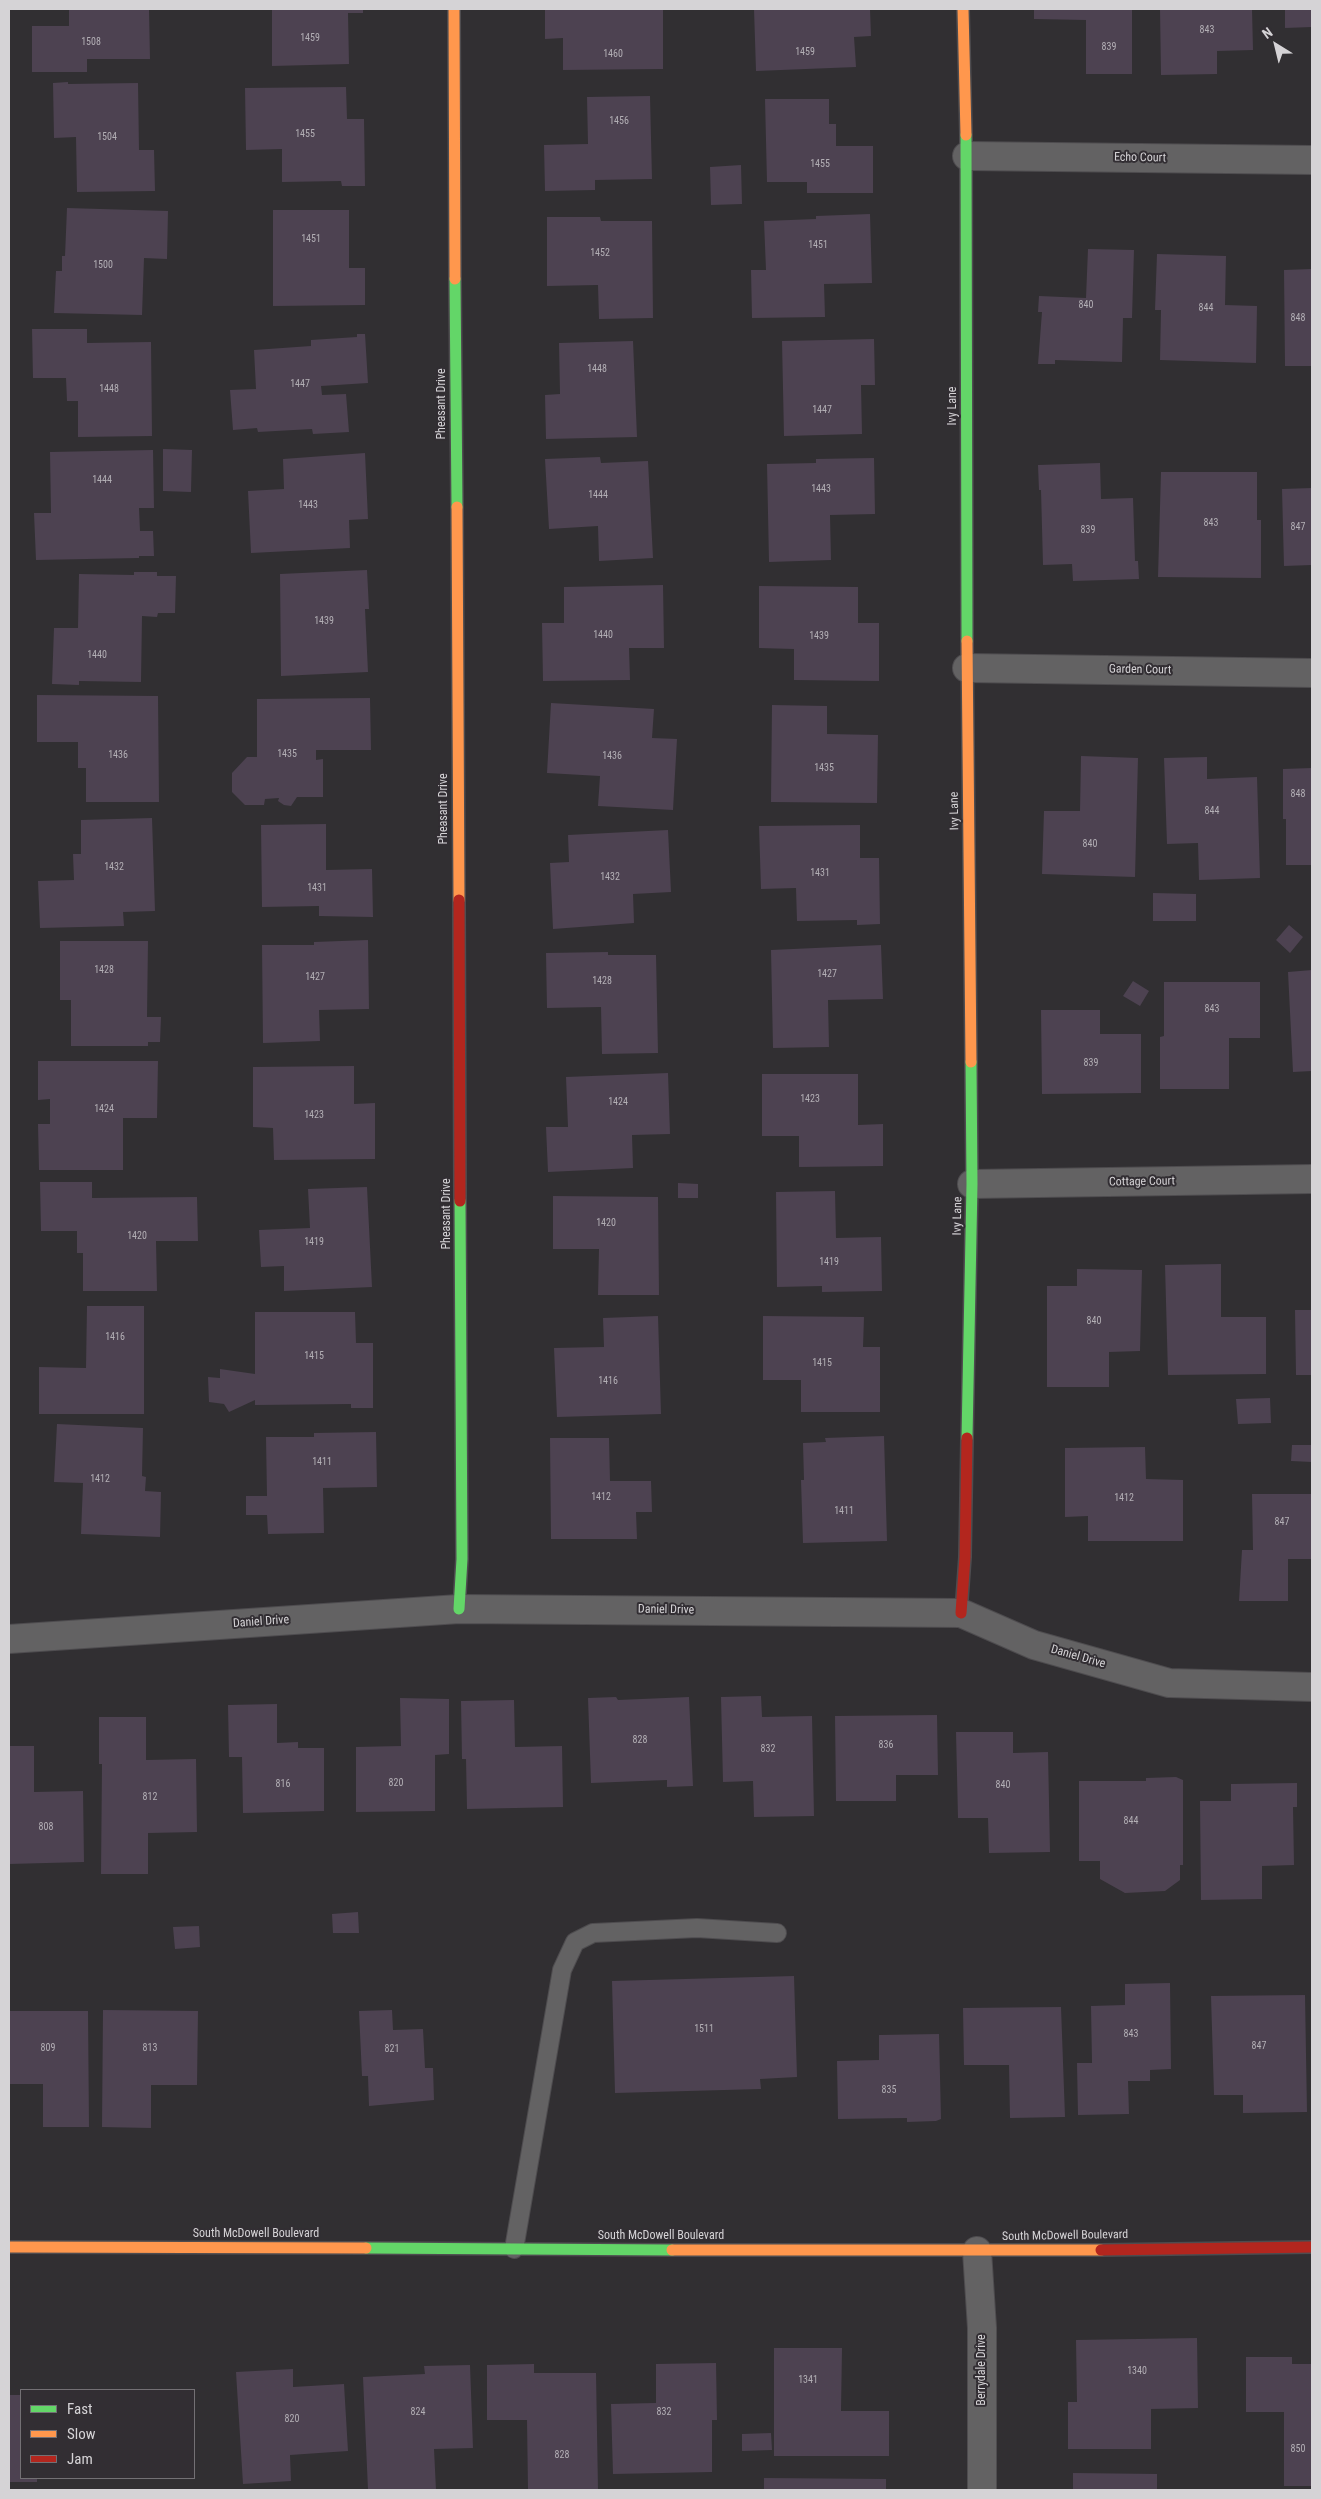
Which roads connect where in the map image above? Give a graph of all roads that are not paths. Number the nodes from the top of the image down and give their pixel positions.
1 (454, 9) edge
2 (963, 9) edge
3 (967, 156) junction
4 (1312, 160) edge
5 (967, 668) junction
6 (1312, 673) edge
7 (1312, 1180) edge
8 (972, 1184) junction
9 (459, 1608) junction
10 (961, 1613) junction
11 (9, 1638) edge
12 (1312, 1687) edge
13 (777, 1933) dead end
14 (9, 2247) edge
15 (1312, 2247) edge
16 (514, 2249) junction
17 (977, 2251) junction
18 (982, 2490) edge

1 - 9 street, Pheasant Drive
2 - 3 street, Ivy Lane
3 - 4 street, Echo Court
3 - 5 street, Ivy Lane
5 - 6 street, Garden Court
5 - 8 street, Ivy Lane
7 - 8 street, Cottage Court
8 - 10 street, Ivy Lane
9 - 10 street, Daniel Drive
9 - 11 street, Daniel Drive
10 - 12 street, Daniel Drive
13 - 16 lane
14 - 16 street, South McDowell Boulevard
15 - 17 street, South McDowell Boulevard
16 - 17 street, South McDowell Boulevard
17 - 18 street, Berrydale Drive

